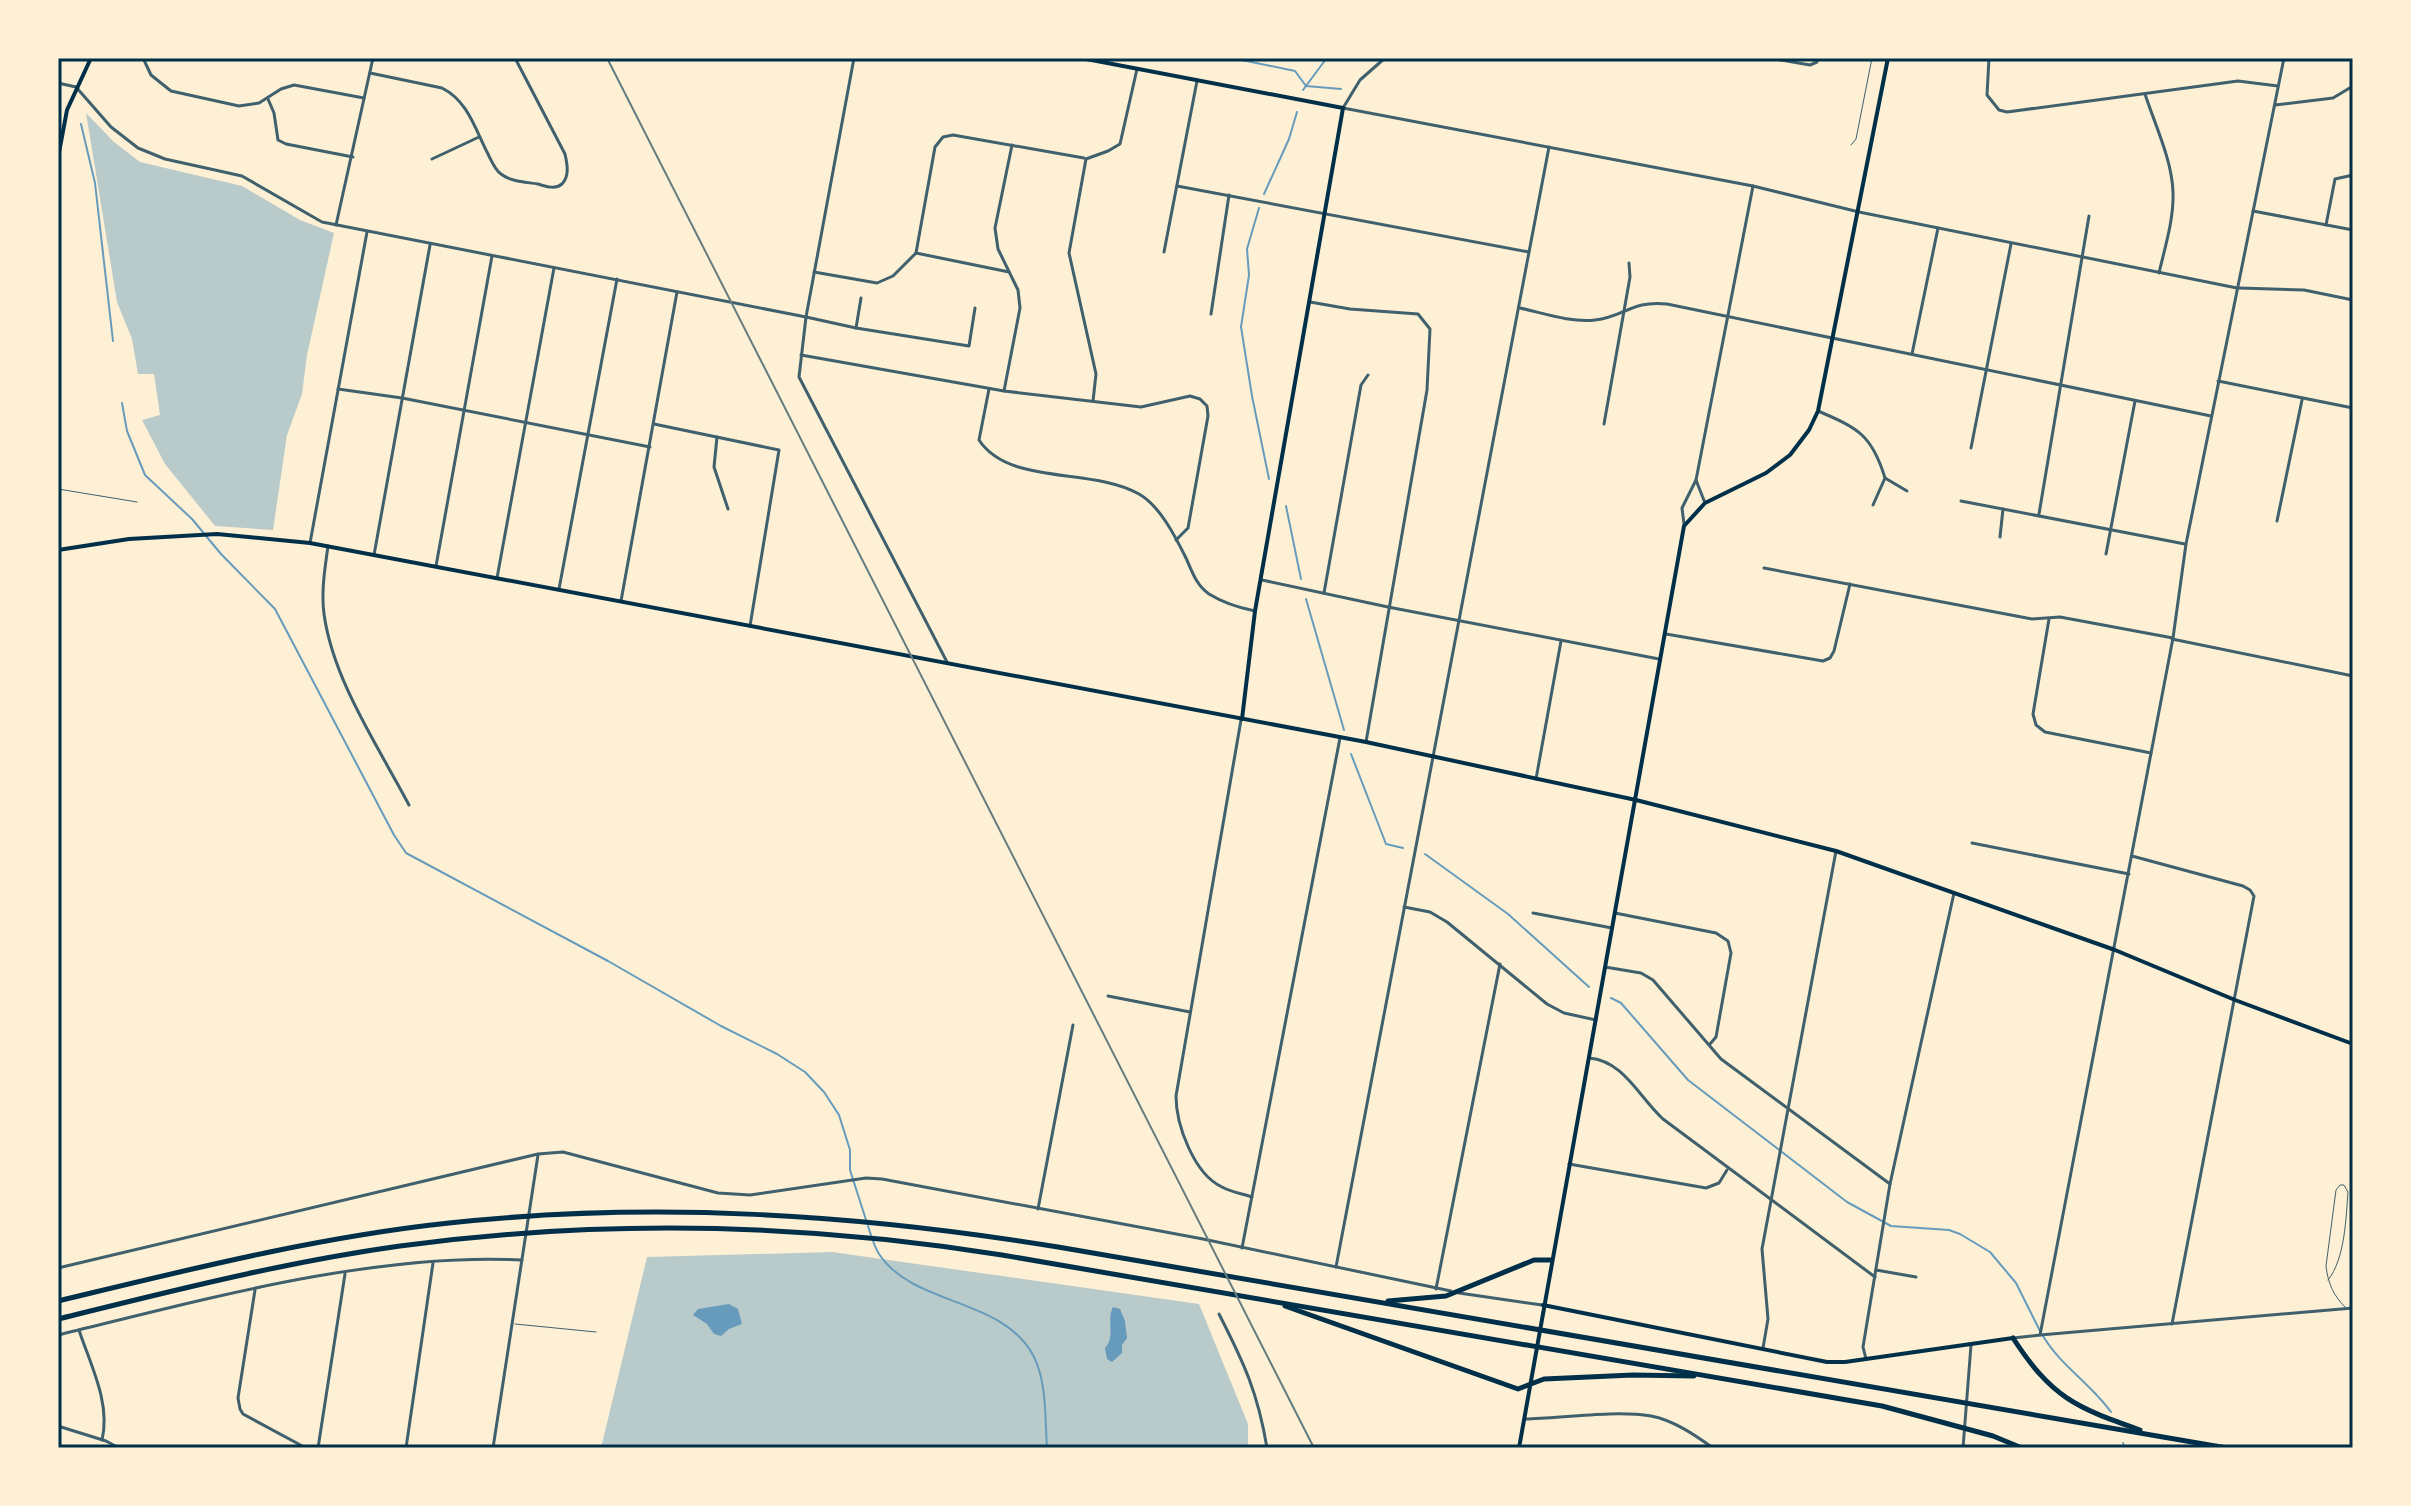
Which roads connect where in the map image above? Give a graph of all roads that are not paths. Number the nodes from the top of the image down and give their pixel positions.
1 (91, 58) edge
2 (143, 58) edge
3 (373, 58) edge
4 (515, 58) edge
5 (854, 58) edge
6 (1081, 58) edge
7 (1385, 58) edge
8 (1770, 58) edge
9 (1872, 58) edge
10 (1888, 58) edge
11 (1989, 58) edge
12 (2284, 58) edge
13 (1818, 60) edge
14 (1137, 69) junction
15 (370, 73) junction
16 (1197, 81) junction
17 (58, 83) edge
18 (2278, 86) junction
19 (2353, 86) edge
20 (76, 87) junction
21 (2145, 94) junction
22 (364, 98) junction
23 (268, 99) junction
24 (2275, 105) junction
25 (1343, 108) junction
26 (479, 137) junction
27 (1012, 145) junction
28 (1851, 145) dead end
29 (1549, 147) junction
30 (353, 157) junction
31 (58, 158) edge
32 (432, 159) dead end
33 (1086, 159) junction
34 (2353, 175) edge
35 (1177, 186) junction
36 (1753, 186) junction
37 (1229, 195) junction
38 (2253, 211) junction
39 (1859, 212) junction
40 (1326, 213) junction
41 (2089, 216) dead end
42 (336, 225) junction
43 (2326, 225) junction
44 (1938, 227) junction
45 (2353, 230) edge
46 (367, 232) junction
47 (2011, 242) junction
48 (430, 245) junction
49 (1164, 252) dead end
50 (1529, 252) junction
51 (916, 253) junction
52 (492, 256) junction
53 (2083, 258) junction
54 (1629, 263) dead end
55 (554, 268) junction
56 (814, 272) junction
57 (1009, 272) junction
58 (2159, 273) junction
59 (617, 279) junction
60 (2239, 288) junction
61 (677, 292) junction
62 (861, 298) dead end
63 (2353, 300) edge
64 (1310, 302) junction
65 (975, 308) dead end
66 (1520, 308) junction
67 (1625, 311) junction
68 (1211, 314) dead end
69 (1727, 316) junction
70 (806, 317) junction
71 (856, 328) junction
72 (1835, 338) junction
73 (1912, 354) junction
74 (801, 355) junction
75 (1987, 369) junction
76 (1368, 375) dead end
77 (2218, 381) junction
78 (2061, 386) junction
79 (338, 389) junction
80 (989, 389) junction
81 (1004, 391) junction
82 (402, 398) junction
83 (2302, 398) junction
84 (1093, 401) junction
85 (2135, 401) junction
86 (2353, 408) edge
87 (464, 411) junction
88 (1818, 411) junction
89 (2211, 416) junction
90 (526, 422) junction
91 (654, 424) junction
92 (1604, 424) dead end
93 (588, 434) junction
94 (717, 437) junction
95 (650, 447) junction
96 (1971, 448) dead end
97 (1885, 478) junction
98 (1696, 480) junction
99 (58, 489) edge
100 (1907, 491) dead end
101 (1961, 501) dead end
102 (137, 502) dead end
103 (1705, 503) junction
104 (1873, 505) dead end
105 (2003, 508) junction
106 (728, 509) dead end
107 (2039, 514) junction
108 (2277, 521) dead end
109 (1684, 526) junction
110 (2109, 529) junction
111 (2000, 537) dead end
112 (1176, 540) junction
113 (310, 543) junction
114 (2186, 544) junction
115 (328, 546) junction
116 (58, 550) edge
117 (2106, 554) dead end
118 (374, 555) junction
119 (436, 566) junction
120 (1764, 568) dead end
121 (497, 578) junction
122 (1262, 580) junction
123 (1850, 584) junction
124 (559, 589) junction
125 (1324, 593) junction
126 (621, 601) junction
127 (1388, 607) junction
128 (1255, 611) junction
129 (2049, 617) junction
130 (1457, 620) junction
131 (750, 626) junction
132 (1664, 633) junction
133 (2173, 638) junction
134 (1561, 641) junction
135 (1659, 659) junction
136 (947, 662) junction
137 (2353, 676) edge
138 (1242, 719) junction
139 (1340, 738) junction
140 (1366, 742) junction
141 (2151, 753) junction
142 (1432, 756) junction
143 (1536, 779) junction
144 (1636, 800) junction
145 (409, 805) dead end
146 (1972, 843) dead end
147 (1836, 851) junction
148 (2132, 856) junction
149 (2129, 874) junction
150 (1954, 893) junction
151 (1404, 907) junction
152 (1533, 913) dead end
153 (1615, 913) junction
154 (1613, 928) junction
155 (2115, 950) junction
156 (1500, 964) junction
157 (1605, 967) junction
158 (1108, 996) dead end
159 (2235, 1000) junction
160 (1192, 1013) junction
161 (1596, 1020) junction
162 (1073, 1025) dead end
163 (2353, 1044) edge
164 (1709, 1045) junction
165 (1589, 1058) junction
166 (1788, 1109) junction
167 (538, 1154) junction
168 (1569, 1164) junction
169 (1728, 1169) junction
170 (1890, 1184) junction
171 (1252, 1197) junction
172 (1771, 1200) junction
173 (1038, 1209) junction
174 (1242, 1248) junction
175 (522, 1260) junction
176 (1551, 1260) junction
177 (433, 1263) junction
178 (58, 1268) edge
179 (1336, 1268) junction
180 (1876, 1270) junction
181 (345, 1272) junction
182 (1875, 1277) junction
183 (1916, 1277) dead end
184 (2328, 1280) junction
185 (1436, 1289) junction
186 (255, 1290) junction
187 (58, 1301) edge
188 (1269, 1301) junction
189 (1373, 1301) junction
190 (1543, 1305) junction
191 (2346, 1308) junction
192 (2353, 1308) edge
193 (1219, 1314) dead end
194 (58, 1319) edge
195 (512, 1323) junction
196 (2172, 1324) junction
197 (79, 1330) junction
198 (596, 1332) dead end
199 (58, 1335) edge
200 (2040, 1335) junction
201 (2013, 1338) junction
202 (1971, 1345) junction
203 (1763, 1350) junction
204 (1866, 1360) junction
205 (1709, 1376) junction
206 (1529, 1386) junction
207 (1525, 1419) junction
208 (58, 1426) edge
209 (2152, 1435) junction
210 (102, 1440) junction
211 (119, 1448) edge
212 (306, 1448) edge
213 (318, 1448) edge
214 (406, 1448) edge
215 (493, 1448) edge
216 (1267, 1448) edge
217 (1519, 1448) edge
218 (1713, 1448) edge
219 (1963, 1448) edge
220 (2022, 1448) edge
221 (2227, 1448) edge

1 - 20 main road
2 - 23 street
3 - 15 street
4 - 26 street
5 - 56 street
6 - 14 main road
7 - 25 street
8 - 13 street
9 - 28 lane
10 - 39 main road
11 - 21 street
12 - 18 street
14 - 16 main road
14 - 33 street
15 - 22 street
15 - 26 street
16 - 25 main road
16 - 35 street
17 - 20 street
18 - 21 street
18 - 24 street
19 - 24 street
20 - 31 main road
20 - 42 street
21 - 58 street
22 - 23 street
22 - 30 street
23 - 30 street
24 - 38 street
25 - 29 street
25 - 40 main road
26 - 32 street
27 - 33 street
27 - 51 street
27 - 57 street
29 - 36 street
29 - 50 street
30 - 42 street
33 - 84 street
34 - 43 street
35 - 37 street
35 - 49 street
36 - 39 street
36 - 69 street
37 - 40 street
37 - 68 street
38 - 43 street
38 - 60 street
39 - 44 street
39 - 72 main road
40 - 50 street
40 - 64 main road
41 - 53 street
42 - 46 street
43 - 45 street
44 - 47 street
44 - 73 street
46 - 48 street
46 - 79 street
47 - 53 street
47 - 75 street
48 - 52 street
48 - 82 street
50 - 66 street
51 - 56 street
51 - 57 street
52 - 55 street
52 - 87 street
53 - 58 street
53 - 78 street
54 - 67 street
55 - 59 street
55 - 90 street
56 - 70 street
57 - 81 street
58 - 60 street
59 - 61 street
59 - 93 street
60 - 63 street
60 - 77 street
61 - 70 street
61 - 91 street
62 - 71 street
64 - 122 main road
64 - 127 street
65 - 71 street
66 - 67 street
66 - 130 street
67 - 69 street
67 - 92 street
69 - 72 street
69 - 98 street
70 - 71 street
70 - 74 street
72 - 73 street
72 - 88 main road
73 - 75 street
74 - 80 street
74 - 136 street
75 - 78 street
75 - 96 street
76 - 125 street
77 - 83 street
77 - 89 street
78 - 85 street
78 - 107 street
79 - 82 street
79 - 113 street
80 - 81 street
80 - 112 street
81 - 84 street
82 - 87 street
82 - 118 street
83 - 86 street
83 - 108 street
84 - 112 street
85 - 89 street
85 - 110 street
87 - 90 street
87 - 119 street
88 - 97 street
88 - 103 main road
89 - 114 street
90 - 93 street
90 - 121 street
91 - 94 street
91 - 95 street
93 - 95 street
93 - 124 street
94 - 106 street
94 - 131 street
95 - 126 street
97 - 100 street
97 - 104 street
98 - 103 street
98 - 109 street
99 - 102 lane
101 - 105 street
103 - 109 main road
105 - 107 street
105 - 111 street
107 - 110 street
109 - 132 main road
110 - 114 street
110 - 117 street
112 - 128 street
113 - 115 main road
113 - 116 main road
114 - 133 street
115 - 118 main road
115 - 145 street
118 - 119 main road
119 - 121 main road
120 - 123 street
121 - 124 main road
122 - 125 street
122 - 128 main road
123 - 129 street
123 - 132 street
124 - 126 main road
125 - 127 street
126 - 131 main road
127 - 130 street
127 - 140 street
128 - 138 main road
129 - 133 street
129 - 141 street
130 - 134 street
130 - 142 street
131 - 136 main road
132 - 135 main road
133 - 137 street
133 - 141 street
134 - 135 street
134 - 143 street
135 - 144 main road
136 - 138 main road
138 - 139 main road
138 - 160 street
139 - 140 main road
139 - 171 street
140 - 142 main road
141 - 148 street
142 - 143 main road
142 - 151 street
143 - 144 main road
144 - 147 main road
144 - 153 main road
146 - 149 street
147 - 150 main road
147 - 166 street
148 - 149 street
148 - 159 street
149 - 155 street
150 - 155 main road
150 - 170 street
151 - 156 street
151 - 179 street
152 - 154 street
153 - 154 main road
153 - 164 street
154 - 157 main road
155 - 159 main road
155 - 200 street
156 - 161 street
156 - 185 street
157 - 161 main road
157 - 164 street
158 - 160 street
159 - 163 main road
159 - 196 street
160 - 171 street
161 - 165 main road
162 - 173 street
164 - 166 street
165 - 168 main road
165 - 169 street
166 - 170 street
166 - 172 street
167 - 173 street
167 - 175 street
167 - 178 street
168 - 169 street
168 - 176 main road
169 - 172 street
170 - 180 street
171 - 174 street
172 - 182 street
172 - 203 street
173 - 174 street
174 - 179 street
175 - 177 street
175 - 195 street
176 - 189 highway
176 - 190 main road
177 - 181 street
177 - 214 street
179 - 185 street
180 - 182 street
180 - 183 street
181 - 186 street
181 - 213 street
182 - 204 street
184 - 184 lane
184 - 191 lane
185 - 190 street
186 - 197 street
186 - 212 street
187 - 189 highway
188 - 194 highway
188 - 205 highway
188 - 206 highway
189 - 209 highway
190 - 203 main road
190 - 206 main road
191 - 192 street
191 - 196 street
193 - 216 street
195 - 198 lane
195 - 215 street
196 - 200 street
197 - 199 street
197 - 210 street
200 - 201 street
201 - 202 main road
201 - 209 highway
202 - 204 main road
202 - 219 street
203 - 204 main road
205 - 206 highway
205 - 220 highway
206 - 207 main road
207 - 217 main road
207 - 218 street
208 - 210 street
209 - 221 highway
210 - 211 street

